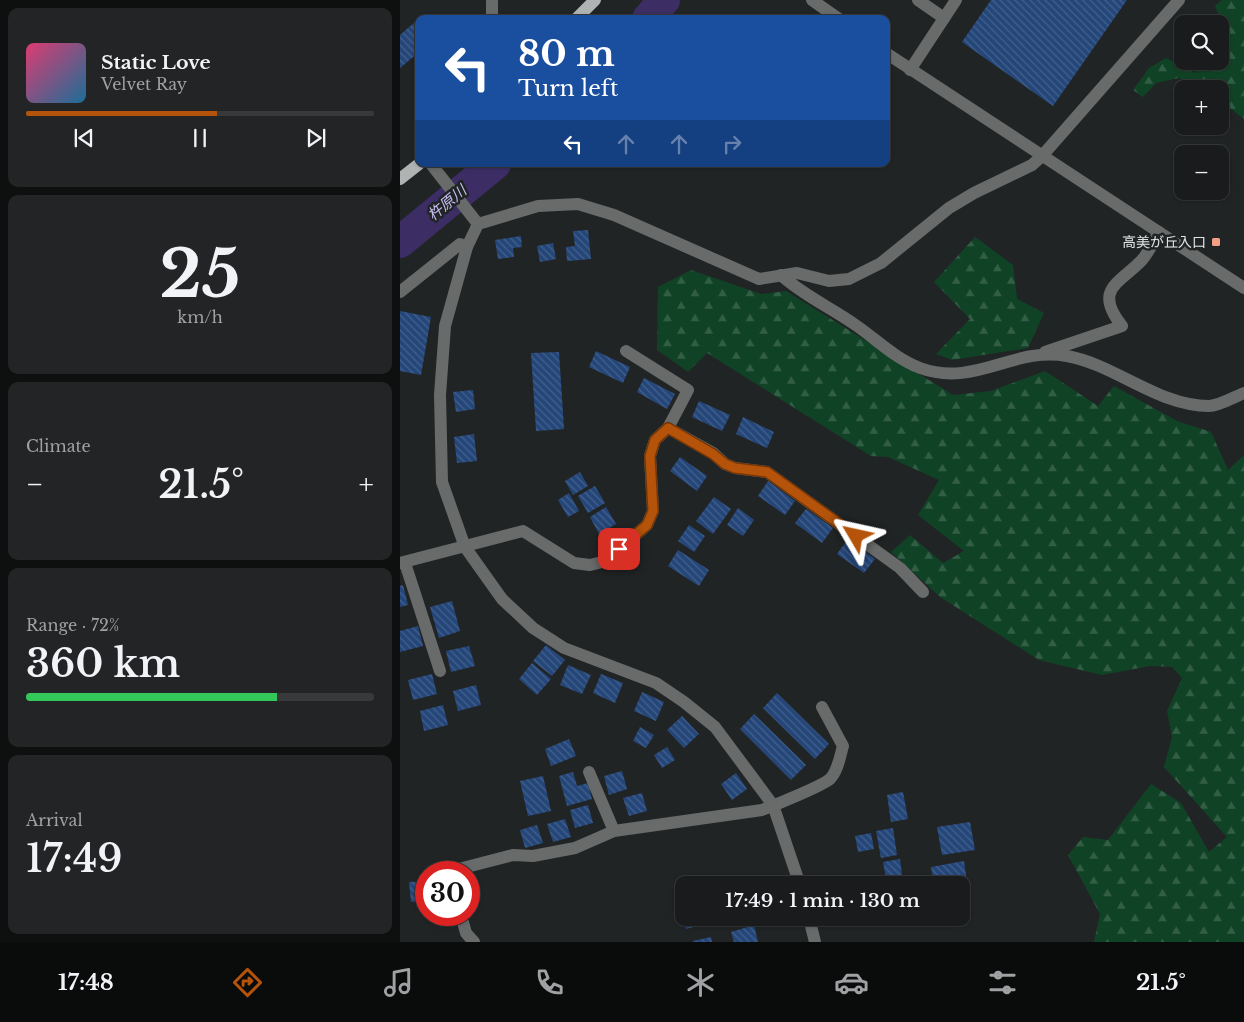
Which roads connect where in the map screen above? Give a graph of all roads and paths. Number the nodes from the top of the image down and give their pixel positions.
1 (492, 0) edge
2 (595, 0) edge
3 (812, 0) edge
4 (918, 0) edge
5 (956, 0) edge
6 (1179, 0) edge
7 (492, 15) edge
8 (580, 15) edge
9 (833, 15) edge
10 (944, 18) junction
11 (890, 56) edge
12 (910, 70) junction
13 (1042, 156) junction
14 (415, 167) edge
15 (434, 167) edge
16 (400, 179) edge
17 (478, 224) junction
18 (1159, 232) junction
19 (467, 247) junction
20 (781, 276) junction
21 (1244, 288) edge
22 (400, 292) edge
23 (626, 351) dead end
24 (1043, 352) junction
25 (1244, 392) edge
26 (668, 428) junction
27 (465, 547) junction
28 (402, 563) edge
29 (923, 592) dead end
30 (440, 671) dead end
31 (822, 707) dead end
32 (589, 772) dead end
33 (773, 805) junction
34 (614, 831) junction
35 (480, 864) edge
36 (797, 876) edge
37 (464, 926) edge
38 (811, 926) edge
39 (474, 942) edge
40 (815, 942) edge

1 - 7 street
2 - 8 main road
3 - 9 street
4 - 10 street
5 - 10 street
6 - 13 street
10 - 12 street
11 - 12 street
12 - 13 street
13 - 18 street
13 - 20 street
14 - 16 main road
15 - 17 street
17 - 19 street
17 - 20 street
18 - 21 street
18 - 24 street
19 - 22 street
19 - 27 street
20 - 24 street
23 - 26 street
24 - 25 street
26 - 27 street
26 - 29 street
27 - 28 street
27 - 33 street
28 - 30 street
31 - 33 street
32 - 34 street
33 - 34 street
33 - 36 street
34 - 35 street
37 - 39 street
38 - 40 street

